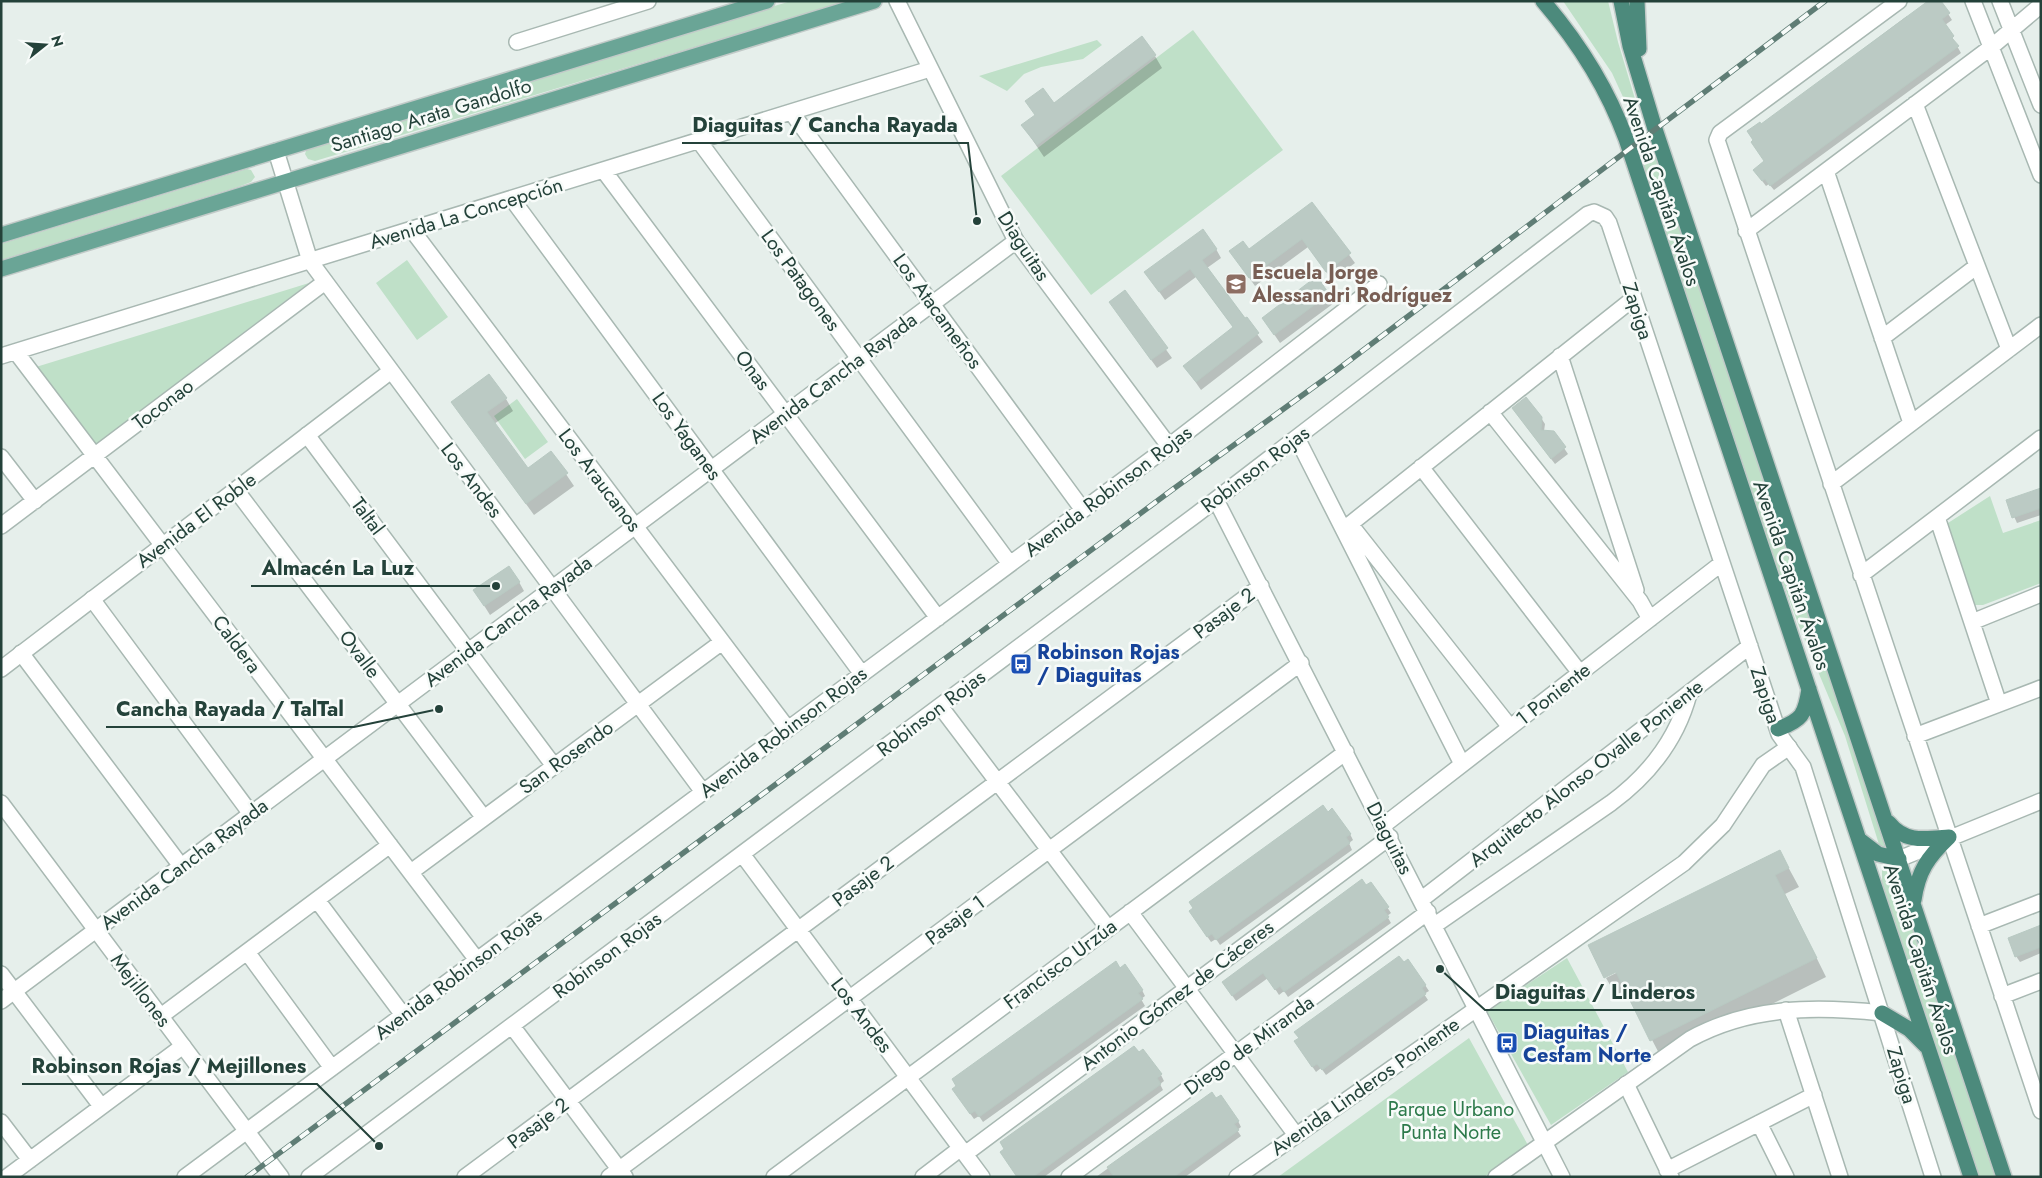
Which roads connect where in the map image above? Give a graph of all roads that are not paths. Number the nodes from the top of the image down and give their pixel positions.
1 (648, 1) edge
2 (767, 1) edge
3 (874, 1) edge
4 (897, 1) edge
5 (1543, 1) edge
6 (1621, 1) edge
7 (1637, 1) edge
8 (1899, 1) edge
9 (1973, 1) edge
10 (2000, 1) edge
11 (2041, 5) edge
12 (2011, 30) junction
13 (517, 42) dead end
14 (1990, 48) junction
15 (930, 69) junction
16 (1915, 104) junction
17 (1648, 105) junction
18 (2041, 105) edge
19 (792, 113) junction
20 (700, 141) junction
21 (276, 151) junction
22 (604, 171) junction
23 (1826, 171) junction
24 (2041, 175) edge
25 (285, 181) junction
26 (512, 199) junction
27 (1600, 214) joint
28 (412, 230) junction
29 (1746, 231) junction
30 (1, 236) edge
31 (1016, 241) junction
32 (310, 261) junction
33 (1977, 266) junction
34 (1, 269) edge
35 (325, 282) junction
36 (1379, 284) dead end
37 (1634, 298) junction
38 (932, 303) junction
39 (2041, 325) edge
40 (1882, 338) junction
41 (2010, 349) junction
42 (16, 352) junction
43 (1, 356) edge
44 (1560, 356) junction
45 (858, 358) junction
46 (391, 371) junction
47 (1490, 412) junction
48 (785, 414) junction
49 (1911, 423) junction
50 (307, 435) junction
51 (1297, 438) junction
52 (2041, 438) edge
53 (1170, 446) junction
54 (95, 455) junction
55 (1, 457) edge
56 (1421, 467) junction
57 (711, 469) junction
58 (1831, 484) junction
59 (236, 490) junction
60 (1216, 500) junction
61 (35, 501) junction
62 (1083, 510) junction
63 (1936, 518) junction
64 (1, 526) edge
65 (635, 526) junction
66 (1347, 526) junction
67 (163, 545) junction
68 (1722, 563) junction
69 (1010, 564) junction
70 (1861, 575) junction
71 (1261, 586) junction
72 (552, 588) junction
73 (2041, 594) edge
74 (92, 599) junction
75 (1640, 601) junction
76 (938, 618) junction
77 (1650, 619) junction
78 (1972, 622) junction
79 (722, 642) junction
80 (1750, 646) junction
81 (468, 651) junction
82 (21, 653) junction
83 (1301, 663) junction
84 (1, 668) edge
85 (1580, 673) junction
86 (862, 674) junction
87 (1809, 688) junction
88 (2041, 688) edge
89 (1689, 694) junction
90 (398, 704) junction
91 (638, 704) junction
92 (1999, 704) junction
93 (940, 706) junction
94 (1510, 727) junction
95 (788, 729) junction
96 (1778, 729) junction
97 (1915, 736) junction
98 (1789, 747) junction
99 (1346, 752) junction
100 (324, 759) junction
101 (1462, 764) junction
102 (554, 766) junction
103 (997, 781) junction
104 (703, 792) junction
105 (2041, 801) edge
106 (1, 802) edge
107 (251, 814) junction
108 (484, 818) junction
109 (1887, 821) junction
110 (1387, 831) junction
111 (1949, 837) junction
112 (1860, 841) junction
113 (390, 846) junction
114 (1049, 850) junction
115 (742, 854) junction
116 (1899, 859) junction
117 (181, 866) junction
118 (411, 872) junction
119 (317, 900) junction
120 (1913, 902) junction
121 (2041, 902) edge
122 (1130, 912) junction
123 (1428, 912) junction
124 (1979, 926) junction
125 (1108, 928) junction
126 (96, 930) junction
127 (798, 930) junction
128 (248, 952) junction
129 (477, 960) junction
130 (1, 974) edge
131 (2041, 981) edge
132 (1187, 988) junction
133 (14, 991) junction
134 (2002, 996) junction
135 (849, 999) junction
136 (1, 1001) edge
137 (1477, 1007) junction
138 (1786, 1010) junction
139 (1882, 1013) junction
140 (403, 1015) junction
141 (161, 1016) junction
142 (512, 1026) junction
143 (183, 1046) junction
144 (1931, 1052) junction
145 (1236, 1054) junction
146 (332, 1068) junction
147 (2035, 1071) edge
148 (908, 1077) junction
149 (1626, 1084) junction
150 (1814, 1095) junction
151 (568, 1100) junction
152 (101, 1106) junction
153 (2041, 1111) edge
154 (1, 1122) edge
155 (1759, 1123) junction
156 (246, 1131) junction
157 (1296, 1135) junction
158 (1546, 1143) junction
159 (963, 1151) junction
160 (30, 1160) junction
161 (1669, 1173) edge
162 (618, 1174) edge
163 (7, 1177) edge
164 (185, 1177) edge
165 (280, 1177) edge
166 (309, 1177) edge
167 (465, 1177) edge
168 (774, 1177) edge
169 (924, 1177) edge
170 (982, 1177) edge
171 (1069, 1177) edge
172 (1237, 1177) edge
173 (1496, 1177) edge
174 (1562, 1177) edge
175 (1786, 1177) edge
176 (1840, 1177) edge
177 (1933, 1177) edge
178 (1971, 1177) edge
179 (2004, 1177) edge

1 - 13 street
2 - 21 main road, Santiago Arata Gandolfo
3 - 25 main road, Santiago Arata Gandolfo
4 - 15 street, Diaguitas
5 - 87 highway, Avenida Capitán Ávalos
6 - 17 highway, Avenida Capitán Ávalos
7 - 17 highway
8 - 29 street
9 - 14 street
10 - 12 street
11 - 12 street
12 - 14 street
12 - 18 street
14 - 16 street
14 - 24 street
15 - 19 street, Avenida La Concepción
15 - 31 street, Diaguitas
16 - 23 street
16 - 33 street
17 - 109 highway, Avenida Capitán Ávalos
19 - 20 street, Avenida La Concepción
19 - 38 street, Los Atacameños
20 - 22 street, Avenida La Concepción
20 - 45 street, Los Patagones
21 - 25 street, Los Andes
21 - 30 main road, Santiago Arata Gandolfo
22 - 26 street, Avenida La Concepción
22 - 48 street, Onas
23 - 29 street
23 - 40 street
25 - 32 street, Los Andes
25 - 34 main road, Santiago Arata Gandolfo
26 - 28 street, Avenida La Concepción
26 - 57 street, Los Yaganes
27 - 37 street, Zapiga
27 - 51 street, Robinson Rojas
28 - 32 street, Avenida La Concepción
28 - 65 street, Los Araucanos
29 - 58 street
31 - 38 street, Avenida Cancha Rayada
31 - 53 street, Diaguitas
32 - 35 street, Los Andes
32 - 42 street, Avenida La Concepción
33 - 40 street
33 - 41 street
35 - 46 street, Los Andes
35 - 54 street, Toconao
36 - 53 street, Avenida Robinson Rojas
37 - 44 street
37 - 68 street, Zapiga
38 - 45 street, Avenida Cancha Rayada
38 - 62 street, Los Atacameños
39 - 41 street
40 - 49 street
41 - 49 street
42 - 43 street, Avenida La Concepción
42 - 54 street, Caldera
44 - 47 street
44 - 75 street
45 - 48 street, Avenida Cancha Rayada
45 - 69 street, Los Patagones
46 - 50 street, Avenida El Roble
46 - 72 street, Los Andes
47 - 56 street
47 - 75 street
48 - 57 street, Avenida Cancha Rayada
48 - 76 street, Onas
49 - 58 street
50 - 59 street, Avenida El Roble
50 - 81 street, Taltal
51 - 60 street, Robinson Rojas
51 - 66 street
52 - 63 street
53 - 62 street, Avenida Robinson Rojas
54 - 61 street, Toconao
54 - 67 street, Caldera
55 - 61 street
56 - 66 street
56 - 85 street
57 - 65 street, Avenida Cancha Rayada
57 - 86 street, Los Yaganes
58 - 70 street
59 - 67 street, Avenida El Roble
59 - 90 street, Ovalle
60 - 71 street, Diaguitas
60 - 93 street, Robinson Rojas
61 - 64 street, Toconao
62 - 69 street, Avenida Robinson Rojas
63 - 70 street
63 - 78 street
65 - 72 street, Avenida Cancha Rayada
65 - 79 street, Los Araucanos
66 - 94 street
66 - 101 street
67 - 74 street, Avenida El Roble
67 - 100 street, Caldera
68 - 77 street, 1 Poniente
68 - 80 street, Zapiga
69 - 76 street, Avenida Robinson Rojas
70 - 97 street
71 - 83 street, Diaguitas
71 - 103 street, Pasaje 2
72 - 81 street, Avenida Cancha Rayada
72 - 91 street, Los Andes
73 - 78 street
74 - 82 street, Avenida El Roble
74 - 107 street
75 - 77 street
76 - 86 street, Avenida Robinson Rojas
77 - 85 street, 1 Poniente
78 - 92 street
79 - 91 street, San Rosendo
79 - 95 street, Los Araucanos
80 - 89 street, Arquitecto Alonso Ovalle Poniente
80 - 96 street, Zapiga
81 - 90 street, Avenida Cancha Rayada
81 - 102 street, Taltal
82 - 84 street, Avenida El Roble
82 - 117 street
83 - 99 street, Diaguitas
83 - 114 street, Pasaje 1
85 - 94 street, 1 Poniente
86 - 95 street, Avenida Robinson Rojas
87 - 96 highway
87 - 112 highway, Avenida Capitán Ávalos
88 - 92 street
89 - 123 street, Arquitecto Alonso Ovalle Poniente
89 - 123 street
90 - 100 street, Avenida Cancha Rayada
90 - 108 street, Ovalle
91 - 102 street, San Rosendo
91 - 104 street, Los Andes
92 - 97 street
93 - 103 street
93 - 115 street, Robinson Rojas
94 - 101 street, 1 Poniente
95 - 104 street, Avenida Robinson Rojas
96 - 98 street, Zapiga
97 - 111 street
98 - 137 street, Avenida Linderos Poniente
98 - 139 street, Zapiga
99 - 110 street, Diaguitas
99 - 122 street, Francisco Urzúa
100 - 107 street, Avenida Cancha Rayada
100 - 113 street, Caldera
101 - 110 street, 1 Poniente
102 - 108 street, San Rosendo
103 - 114 street
103 - 127 street, Pasaje 2
104 - 129 street, Avenida Robinson Rojas
105 - 111 street
106 - 126 street, Mejillones
107 - 117 street, Avenida Cancha Rayada
108 - 118 street, San Rosendo
109 - 111 highway
109 - 116 highway, Avenida Capitán Ávalos
110 - 123 street, Diaguitas
110 - 132 street, Antonio Gómez de Cáceres
111 - 116 street
111 - 120 highway
111 - 124 street
112 - 116 highway
112 - 144 highway, Avenida Capitán Ávalos
113 - 118 street, Caldera
113 - 119 street
114 - 125 street
114 - 135 street, Pasaje 1
115 - 127 street, Los Andes
115 - 142 street, Robinson Rojas
116 - 120 highway, Avenida Capitán Ávalos
117 - 126 street, Avenida Cancha Rayada
118 - 129 street, Caldera
119 - 128 street
119 - 140 street
120 - 179 highway, Avenida Capitán Ávalos
121 - 124 street
122 - 125 street, Francisco Urzúa
122 - 132 street
123 - 137 street, Diaguitas
123 - 145 street, Diego de Miranda
124 - 134 street
125 - 148 street, Francisco Urzúa
126 - 133 street, Avenida Cancha Rayada
126 - 141 street, Mejillones
127 - 135 street, Los Andes
127 - 151 street, Pasaje 2
128 - 141 street
128 - 146 street
129 - 140 street, Avenida Robinson Rojas
130 - 133 street
131 - 134 street
132 - 145 street
132 - 159 street, Antonio Gómez de Cáceres
133 - 136 street, Avenida Cancha Rayada
133 - 152 street
134 - 147 street
135 - 148 street, Los Andes
135 - 162 street, Pasaje 1
137 - 157 street, Avenida Linderos Poniente
137 - 158 street, Diaguitas
138 - 139 street
138 - 149 street
138 - 150 street
139 - 144 highway
139 - 177 street, Zapiga
140 - 146 street, Avenida Robinson Rojas
141 - 143 street, Mejillones
142 - 151 street
142 - 166 street, Robinson Rojas
143 - 152 street
143 - 156 street, Mejillones
144 - 178 highway, Avenida Capitán Ávalos
145 - 157 street
145 - 171 street, Diego de Miranda
146 - 156 street, Avenida Robinson Rojas
147 - 153 street
148 - 159 street, Los Andes
148 - 168 street, Francisco Urzúa
149 - 158 street
149 - 161 street
150 - 155 street
150 - 176 street
151 - 162 street
151 - 167 street, Pasaje 2
152 - 160 street
154 - 160 street
155 - 161 street
155 - 175 street
156 - 164 street, Avenida Robinson Rojas
156 - 165 street, Mejillones
157 - 172 street, Avenida Linderos Poniente
158 - 173 street
158 - 174 street, Diaguitas
159 - 169 street
159 - 170 street, Los Andes
160 - 163 street

